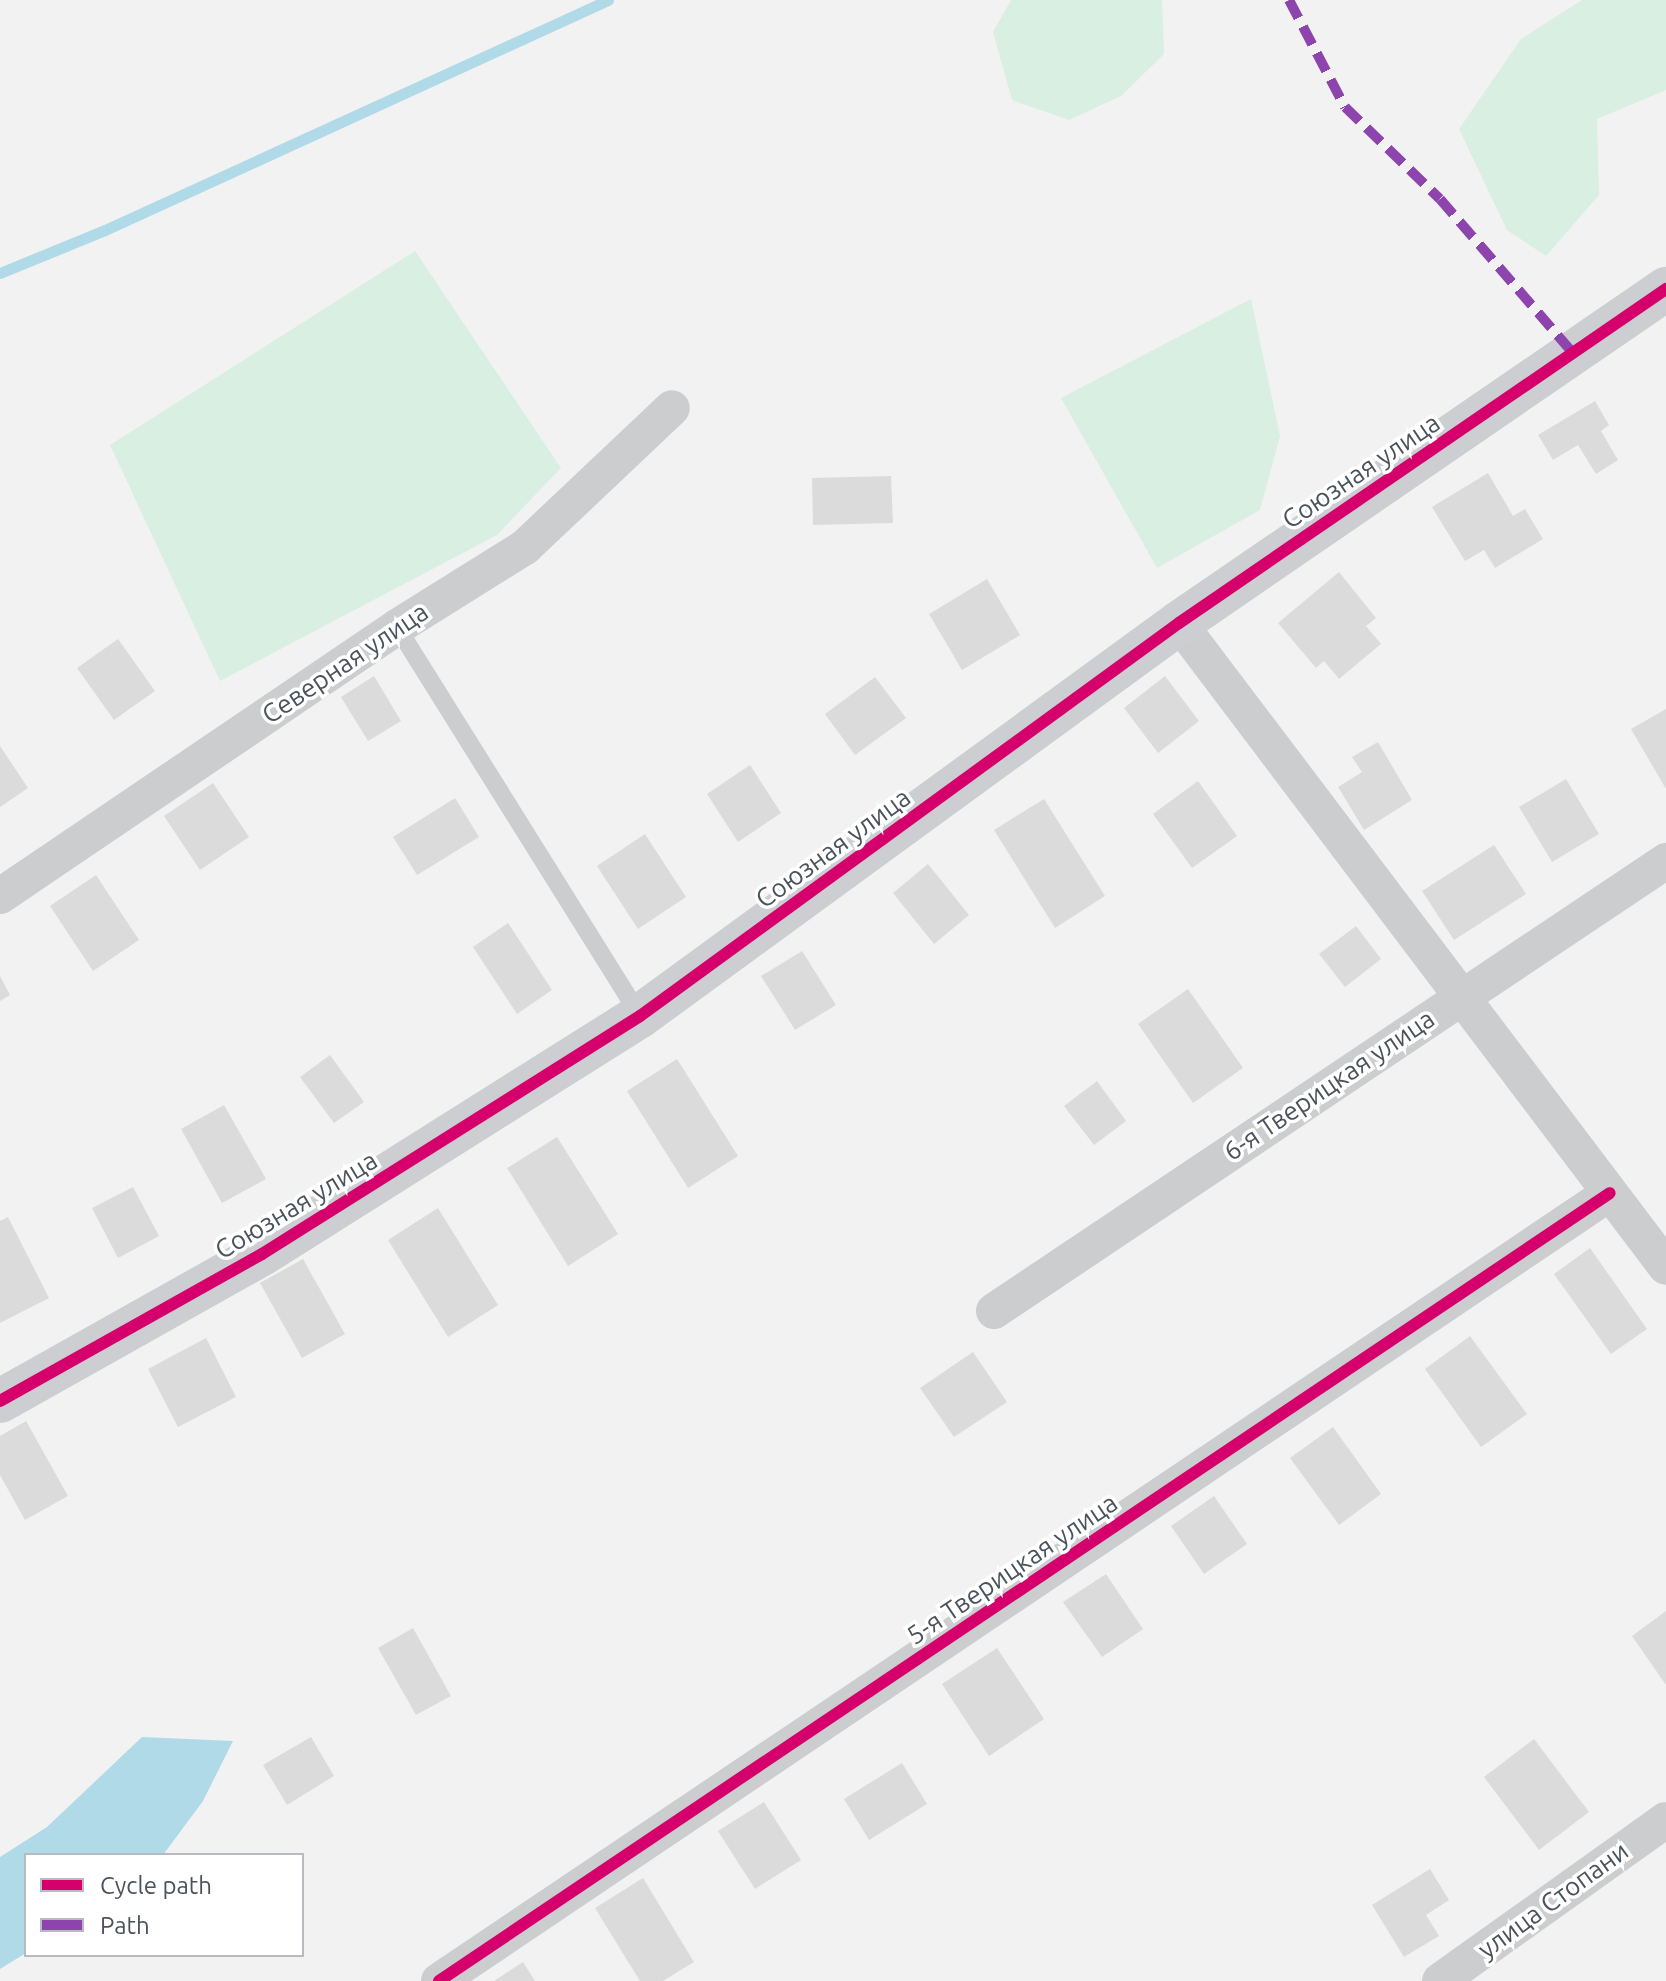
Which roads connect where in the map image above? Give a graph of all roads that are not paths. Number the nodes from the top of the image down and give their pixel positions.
1 (1666, 289) edge
2 (672, 408) dead end
3 (1179, 623) junction
4 (397, 627) junction
5 (1666, 861) edge
6 (0, 896) edge
7 (1460, 996) junction
8 (640, 1016) junction
9 (1610, 1193) junction
10 (1666, 1267) edge
11 (994, 1311) dead end
12 (0, 1401) edge
13 (1666, 1820) edge
14 (439, 1981) edge
15 (1440, 1981) edge

1 - 3 street, Союзная улица
2 - 4 street, Северная улица
3 - 7 street
3 - 8 street, Союзная улица
4 - 6 street, Северная улица
4 - 8 lane
5 - 7 street, 6-я Тверицкая улица
7 - 9 street
7 - 11 street, 6-я Тверицкая улица
8 - 12 street, Союзная улица
9 - 10 street
9 - 14 street, 5-я Тверицкая улица
13 - 15 street, улица Стопани

